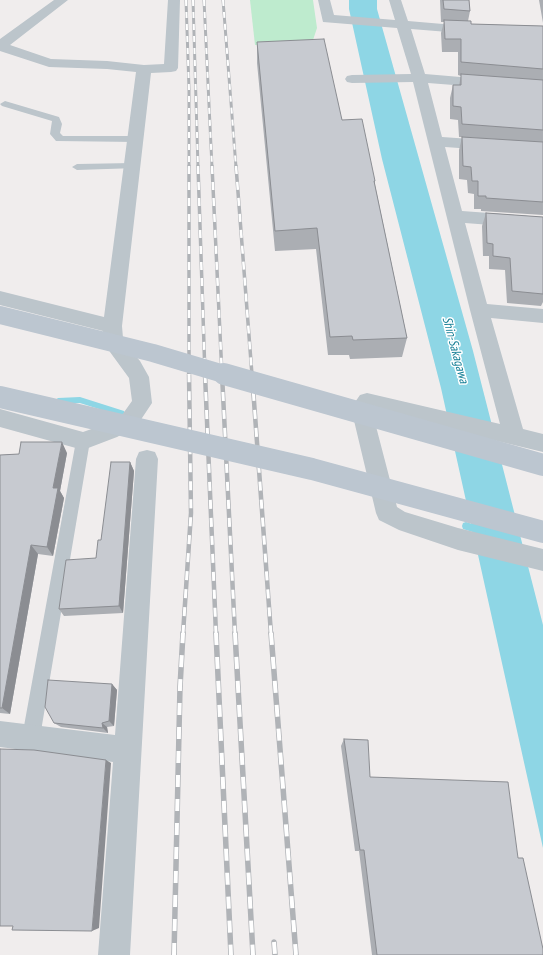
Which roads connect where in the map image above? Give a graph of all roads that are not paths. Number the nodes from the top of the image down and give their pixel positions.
1 (62, 0) edge
2 (174, 0) edge
3 (324, 0) edge
4 (395, 0) edge
5 (402, 25) junction
6 (488, 30) edge
7 (0, 46) edge
8 (144, 69) junction
9 (418, 78) junction
10 (352, 79) dead end
11 (543, 88) edge
12 (5, 104) dead end
13 (136, 139) junction
14 (435, 141) junction
15 (543, 149) edge
16 (77, 166) dead end
17 (133, 166) junction
18 (455, 216) junction
19 (543, 223) edge
20 (0, 298) edge
21 (479, 310) junction
22 (0, 315) edge
23 (543, 316) edge
24 (112, 326) junction
25 (0, 397) edge
26 (0, 418) edge
27 (514, 435) junction
28 (83, 441) junction
29 (543, 443) edge
30 (147, 459) dead end
31 (543, 465) edge
32 (543, 532) edge
33 (543, 560) edge
34 (0, 734) edge
35 (31, 737) junction
36 (127, 750) junction
37 (114, 955) edge

1 - 7 street
2 - 8 street
3 - 5 street
4 - 5 street
5 - 6 street
5 - 9 street
7 - 8 street
8 - 13 street
9 - 10 street
9 - 11 street
9 - 14 street
12 - 13 lane
13 - 17 street
14 - 15 street
14 - 18 street
16 - 17 lane
17 - 24 street
18 - 19 street
18 - 21 street
20 - 24 street
21 - 23 street
21 - 27 street
22 - 31 street, bridge
24 - 28 street
25 - 32 street, bridge
26 - 28 street
27 - 29 street
27 - 33 street
28 - 35 lane
30 - 36 street
34 - 35 street
35 - 36 street
36 - 37 street

